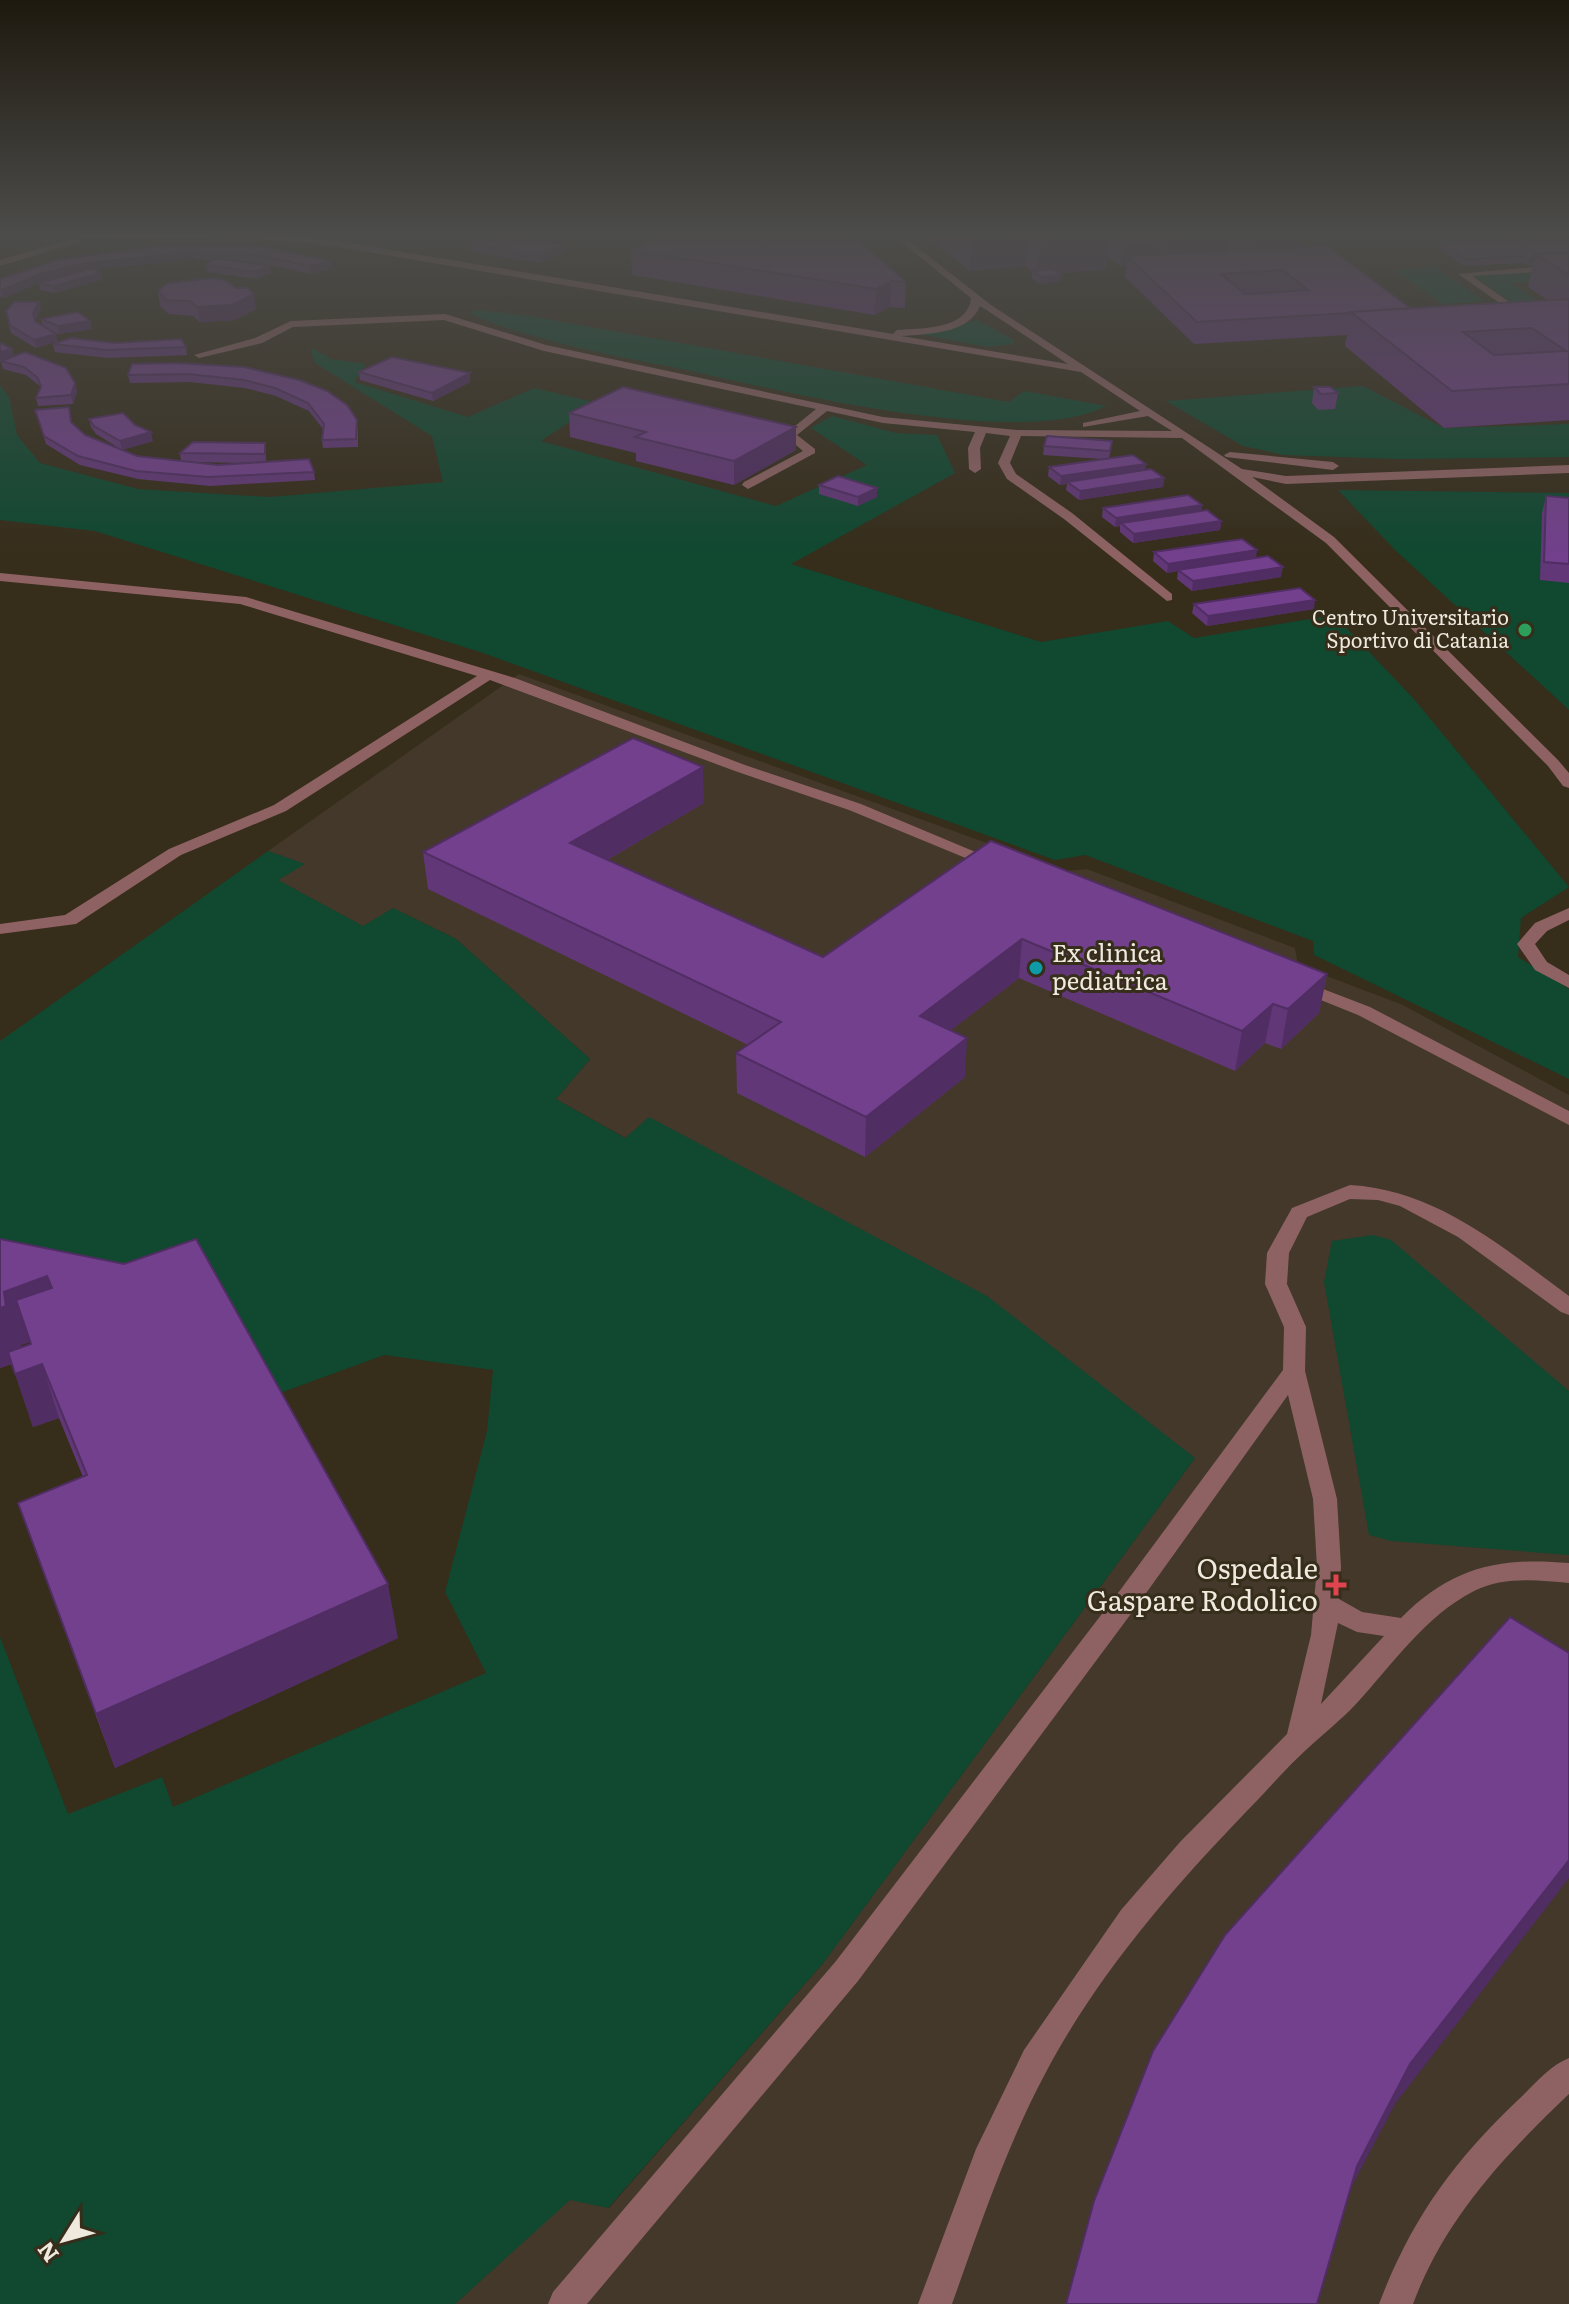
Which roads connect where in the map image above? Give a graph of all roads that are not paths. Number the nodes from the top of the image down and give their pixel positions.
1 (256, 341) edge
2 (520, 341) edge
3 (903, 341) edge
4 (1038, 341) edge
5 (1044, 345) junction
6 (970, 352) junction
7 (199, 355) dead end
8 (1081, 369) junction
9 (824, 408) junction
10 (1150, 412) junction
11 (981, 431) junction
12 (1017, 433) junction
13 (1046, 433) junction
14 (1186, 435) junction
15 (1211, 452) junction
16 (975, 469) dead end
17 (1569, 469) edge
18 (1237, 470) junction
19 (1465, 471) junction
20 (748, 485) edge
21 (0, 577) edge
22 (1167, 597) dead end
23 (489, 674) junction
24 (1569, 783) edge
25 (1015, 871) edge
26 (1569, 913) edge
27 (0, 929) edge
28 (1276, 976) edge
29 (1569, 983) edge
30 (1569, 1119) edge
31 (1569, 1307) edge
32 (1294, 1371) junction
33 (1569, 1573) edge
34 (1326, 1604) junction
35 (1403, 1629) junction
36 (1299, 1739) junction
37 (1569, 2073) edge
38 (565, 2304) edge
39 (935, 2304) edge
40 (1396, 2304) edge

1 - 7 lane
2 - 9 lane
3 - 6 lane
4 - 5 lane
5 - 6 lane
5 - 8 lane
6 - 8 lane
8 - 10 lane
9 - 11 lane
9 - 20 lane
10 - 13 lane
10 - 14 lane
11 - 12 lane
11 - 16 lane
12 - 13 lane
12 - 22 lane
13 - 14 lane
14 - 15 lane
15 - 18 lane
15 - 19 lane
17 - 19 lane
18 - 19 lane
18 - 24 lane
21 - 23 lane
23 - 25 lane
23 - 27 lane
26 - 29 lane
28 - 30 lane
31 - 32 lane
32 - 34 lane
32 - 38 lane
33 - 35 lane
34 - 35 lane
34 - 36 lane
35 - 36 lane
36 - 39 lane
37 - 40 lane

